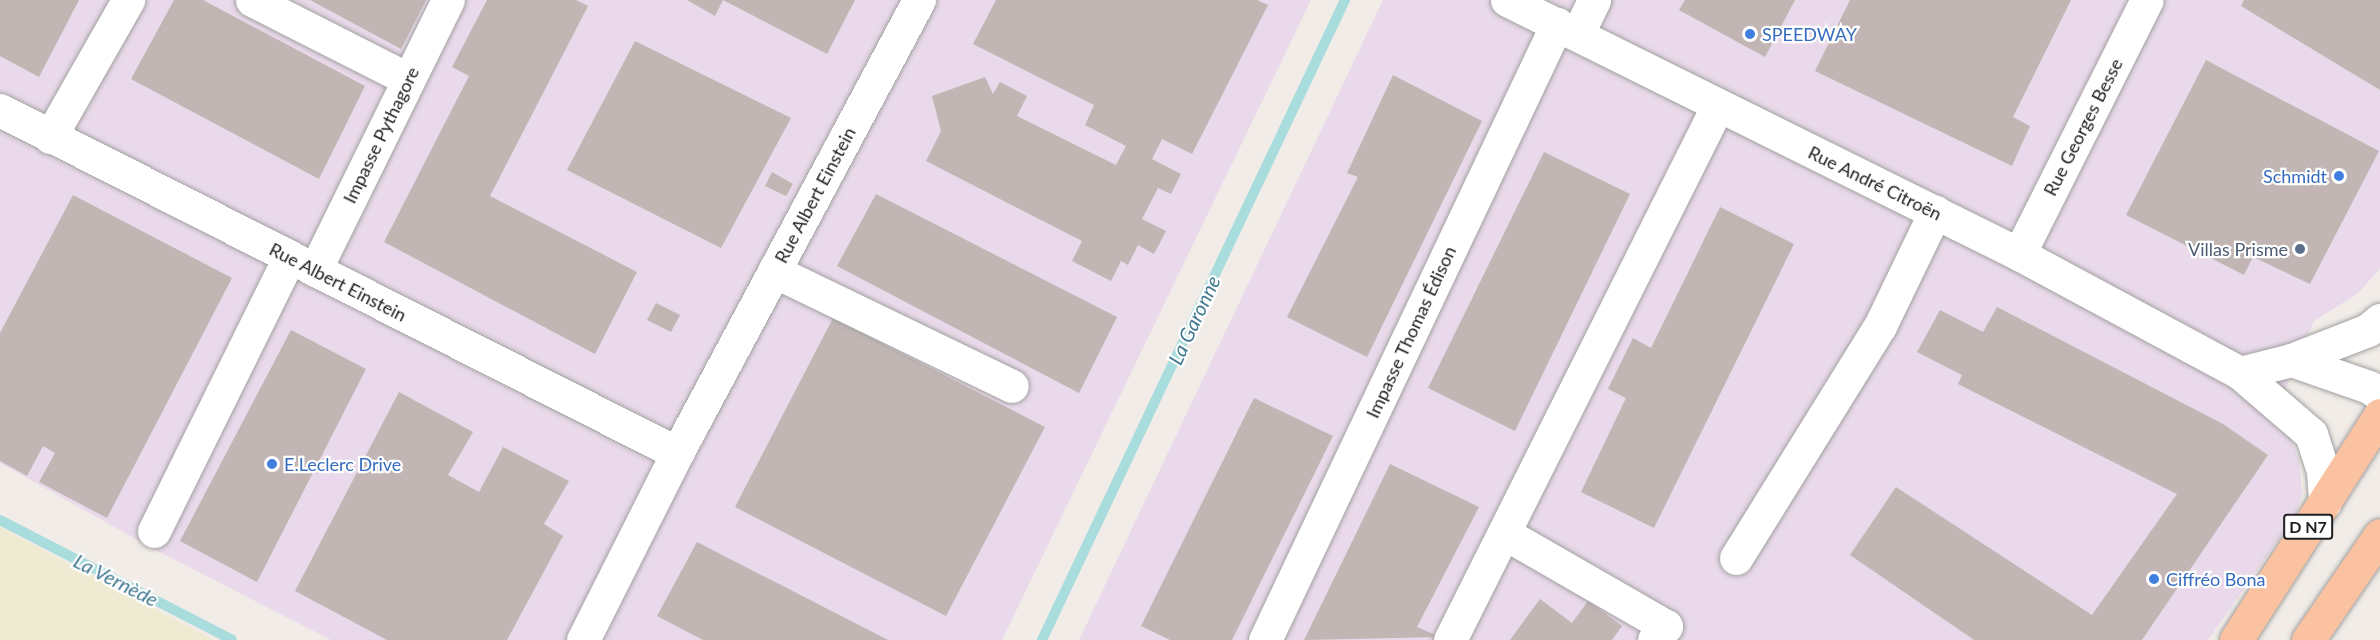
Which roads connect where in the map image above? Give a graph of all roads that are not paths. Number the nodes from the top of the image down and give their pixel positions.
1 (128, 0) edge
2 (252, 0) edge
3 (448, 0) edge
4 (919, 0) edge
5 (1507, 0) edge
6 (1594, 0) edge
7 (2147, 0) edge
8 (1567, 28) junction
9 (408, 79) junction
10 (1718, 107) junction
11 (0, 110) edge
12 (51, 137) junction
13 (1935, 212) junction
14 (2019, 254) junction
15 (302, 264) junction
16 (774, 271) junction
17 (2380, 320) edge
18 (2291, 360) junction
19 (2240, 373) junction
20 (1012, 386) dead end
21 (2380, 395) edge
22 (2380, 415) edge
23 (677, 453) junction
24 (2325, 502) junction
25 (154, 531) dead end
26 (1504, 533) junction
27 (2380, 535) edge
28 (1736, 558) dead end
29 (583, 640) edge
30 (1265, 640) edge
31 (1450, 640) edge
32 (1654, 640) edge
33 (2236, 640) edge
34 (2308, 640) edge

1 - 12 street
2 - 9 street
3 - 9 street, Impasse Pythagore
4 - 16 street, Rue Albert Einstein
5 - 8 street, Rue André Citroën
6 - 8 street
7 - 14 street, Rue Georges Besse
8 - 10 street, Rue André Citroën
8 - 30 street, Impasse Thomas Édison
9 - 15 street, Impasse Pythagore
10 - 13 street, Rue André Citroën
10 - 26 street
11 - 12 street, Rue Albert Einstein
12 - 15 street, Rue Albert Einstein
13 - 14 street, Rue André Citroën
13 - 28 street
14 - 19 street, Rue André Citroën
15 - 23 street, Rue Albert Einstein
15 - 25 street, Impasse Pythagore
16 - 20 street
16 - 23 street, Rue Albert Einstein
17 - 18 street
18 - 19 street
18 - 21 street
19 - 24 street, Rue André Citroën
22 - 24 main road, D N7
23 - 29 street, Rue Albert Einstein
24 - 33 main road, D N7
26 - 31 street
26 - 32 street
27 - 34 main road

